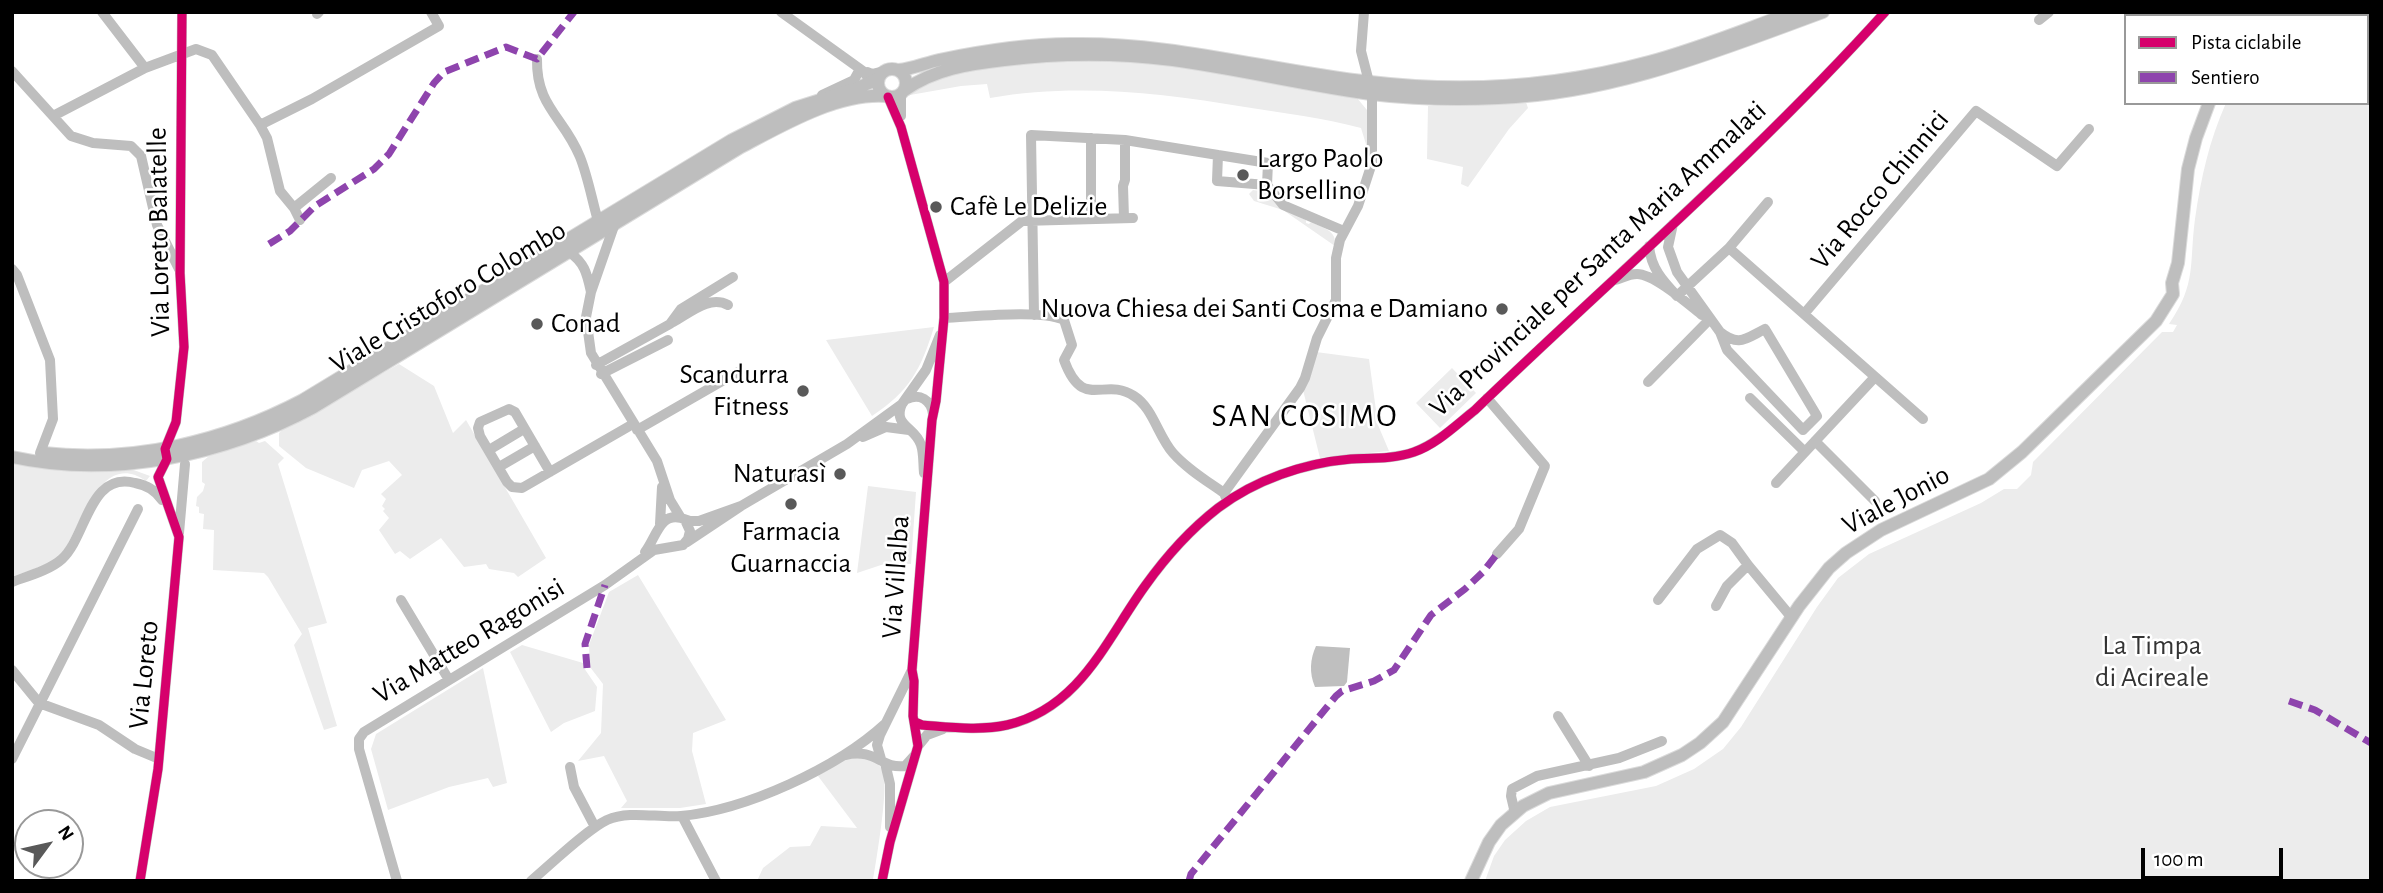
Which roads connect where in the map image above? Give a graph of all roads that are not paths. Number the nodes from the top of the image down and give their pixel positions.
1 (102, 12) edge
2 (182, 12) edge
3 (431, 12) edge
4 (782, 12) edge
5 (1364, 12) edge
6 (1794, 12) edge
7 (1823, 12) edge
8 (1885, 12) edge
9 (2049, 12) edge
10 (2039, 20) dead end
11 (180, 54) junction
12 (537, 59) dead end
13 (145, 68) junction
14 (898, 70) junction
15 (12, 71) edge
16 (871, 74) junction
17 (1370, 88) junction
18 (895, 94) junction
19 (2208, 105) edge
20 (53, 116) junction
21 (260, 125) junction
22 (2090, 129) dead end
23 (1090, 138) junction
24 (1125, 140) junction
25 (1214, 155) junction
26 (331, 178) dead end
27 (1267, 185) junction
28 (1768, 202) dead end
29 (294, 208) junction
30 (1091, 219) junction
31 (300, 220) dead end
32 (1033, 220) junction
33 (597, 221) junction
34 (615, 223) junction
35 (1674, 223) junction
36 (1344, 231) junction
37 (1649, 246) junction
38 (1729, 248) junction
39 (569, 252) junction
40 (12, 269) edge
41 (1677, 272) junction
42 (180, 273) junction
43 (733, 276) dead end
44 (944, 282) junction
45 (1608, 283) junction
46 (1687, 286) junction
47 (591, 292) junction
48 (1677, 296) junction
49 (728, 305) dead end
50 (1804, 314) junction
51 (1034, 315) junction
52 (1709, 320) junction
53 (944, 323) junction
54 (670, 324) junction
55 (1720, 332) junction
56 (668, 340) dead end
57 (599, 369) junction
58 (738, 372) dead end
59 (1875, 377) junction
60 (1648, 382) dead end
61 (1487, 397) junction
62 (1750, 398) dead end
63 (904, 402) junction
64 (932, 417) junction
65 (1923, 419) dead end
66 (635, 427) junction
67 (524, 429) junction
68 (911, 430) junction
69 (1815, 441) junction
70 (847, 444) junction
71 (535, 446) junction
72 (12, 449) edge
73 (489, 450) junction
74 (1805, 452) junction
75 (40, 453) junction
76 (166, 454) junction
77 (12, 457) edge
78 (132, 462) junction
79 (185, 464) dead end
80 (499, 467) junction
81 (550, 472) junction
82 (158, 477) junction
83 (663, 479) junction
84 (1776, 484) dead end
85 (146, 486) junction
86 (925, 488) junction
87 (1226, 497) junction
88 (1875, 501) dead end
89 (741, 506) junction
90 (138, 509) dead end
91 (169, 513) junction
92 (683, 519) junction
93 (660, 527) junction
94 (179, 537) junction
95 (682, 545) junction
96 (670, 546) junction
97 (1497, 554) dead end
98 (1748, 565) junction
99 (633, 566) junction
100 (12, 582) edge
101 (401, 600) dead end
102 (1658, 600) dead end
103 (1716, 606) dead end
104 (1792, 618) junction
105 (12, 670) edge
106 (912, 670) junction
107 (449, 680) junction
108 (39, 703) junction
109 (1558, 716) dead end
110 (914, 719) junction
111 (886, 720) junction
112 (952, 727) junction
113 (1662, 741) dead end
114 (917, 749) junction
115 (840, 756) junction
116 (12, 759) edge
117 (159, 759) junction
118 (883, 761) junction
119 (1590, 766) junction
120 (570, 767) dead end
121 (1515, 813) junction
122 (682, 816) junction
123 (595, 827) junction
124 (890, 842) junction
125 (140, 881) edge
126 (397, 881) edge
127 (531, 881) edge
128 (716, 881) edge
129 (882, 881) edge
130 (1471, 881) edge

1 - 13 street
2 - 11 street, Via Loreto Balatelle
3 - 21 street
4 - 16 street
5 - 17 street
6 - 17 main road, Viale Cristoforo Colombo
7 - 17 main road, Viale Cristoforo Colombo
8 - 35 street, Via Provinciale per Santa Maria Ammalati
9 - 10 street
11 - 13 street
11 - 21 street
11 - 42 street, Via Loreto Balatelle
12 - 33 street
13 - 20 street
14 - 16 main road, Viale Cristoforo Colombo
14 - 17 main road, Viale Cristoforo Colombo
14 - 18 main road
15 - 20 street
16 - 18 main road
16 - 33 main road, Viale Cristoforo Colombo
17 - 18 main road, Viale Cristoforo Colombo
17 - 36 street
18 - 34 main road, Viale Cristoforo Colombo
18 - 44 street
19 - 104 main road, Viale Jonio
20 - 42 street
21 - 29 street
22 - 50 street, Via Rocco Chinnici
23 - 24 street
23 - 30 street
23 - 32 street
24 - 25 street
24 - 30 street
25 - 27 street
25 - 27 street
26 - 29 street
27 - 36 street
28 - 38 street
29 - 31 street
30 - 32 street
32 - 44 street
32 - 51 street
33 - 76 main road, Viale Cristoforo Colombo
34 - 39 main road, Viale Cristoforo Colombo
34 - 47 street
35 - 37 street, Via Provinciale per Santa Maria Ammalati
35 - 41 street
36 - 87 street
37 - 41 street
37 - 45 street, Via Provinciale per Santa Maria Ammalati
37 - 48 street
38 - 46 street
38 - 50 street
39 - 47 street
39 - 76 main road, Viale Cristoforo Colombo
40 - 75 street
41 - 46 street
42 - 76 street, Via Loreto Balatelle
43 - 54 street
44 - 53 street
45 - 48 street
45 - 61 street, Via Provinciale per Santa Maria Ammalati
46 - 48 street
46 - 52 street
47 - 57 street
48 - 52 street
49 - 54 street
50 - 59 street
51 - 53 street
51 - 87 street
52 - 55 street
52 - 60 street
53 - 63 street
53 - 64 street
54 - 57 street
55 - 55 street
56 - 57 street
57 - 66 street
58 - 66 street
59 - 65 street
59 - 69 street
61 - 87 street, Via Provinciale per Santa Maria Ammalati
61 - 97 street
62 - 74 street
63 - 64 street
63 - 68 street
63 - 70 street
64 - 68 street
64 - 86 street
66 - 81 street
66 - 83 street
67 - 71 street
67 - 73 street
67 - 73 street
68 - 70 street
68 - 86 street
69 - 74 street
69 - 88 street
70 - 89 street
71 - 80 street
71 - 81 street
72 - 75 main road, Viale Cristoforo Colombo
73 - 80 street
74 - 84 street
75 - 76 main road, Viale Cristoforo Colombo
76 - 78 main road, Viale Cristoforo Colombo
76 - 82 street, Via Loreto Balatelle
77 - 78 main road, Viale Cristoforo Colombo
78 - 82 street
79 - 94 street
80 - 81 street
82 - 85 street
82 - 91 street, Via Loreto
83 - 92 street
83 - 93 street
85 - 91 street
85 - 100 street
86 - 106 street, Via Villalba
87 - 112 street, Via Provinciale per Santa Maria Ammalati
89 - 92 street
89 - 95 street
90 - 108 street
91 - 94 street, Via Loreto
92 - 93 street
92 - 95 street
93 - 96 street
93 - 99 street
94 - 117 street, Via Loreto
95 - 96 street
96 - 99 street, Via Matteo Ragonisi
98 - 102 street
98 - 103 street
98 - 104 street
99 - 107 street, Via Matteo Ragonisi
101 - 107 street
104 - 121 main road, Viale Jonio
105 - 108 street
106 - 110 street, Via Villalba
106 - 111 street
107 - 126 street, Via Matteo Ragonisi
108 - 116 street
108 - 117 street
109 - 119 street
110 - 111 street
110 - 112 street, Via Provinciale per Santa Maria Ammalati
110 - 114 street
111 - 115 street
111 - 118 street
112 - 114 street
113 - 119 street
114 - 118 street
114 - 124 street
115 - 118 street
115 - 122 street
117 - 125 street, Via Loreto
118 - 124 street
119 - 121 street
120 - 123 street
121 - 130 main road, Viale Jonio
122 - 123 street
122 - 128 street
123 - 127 street
124 - 129 street

